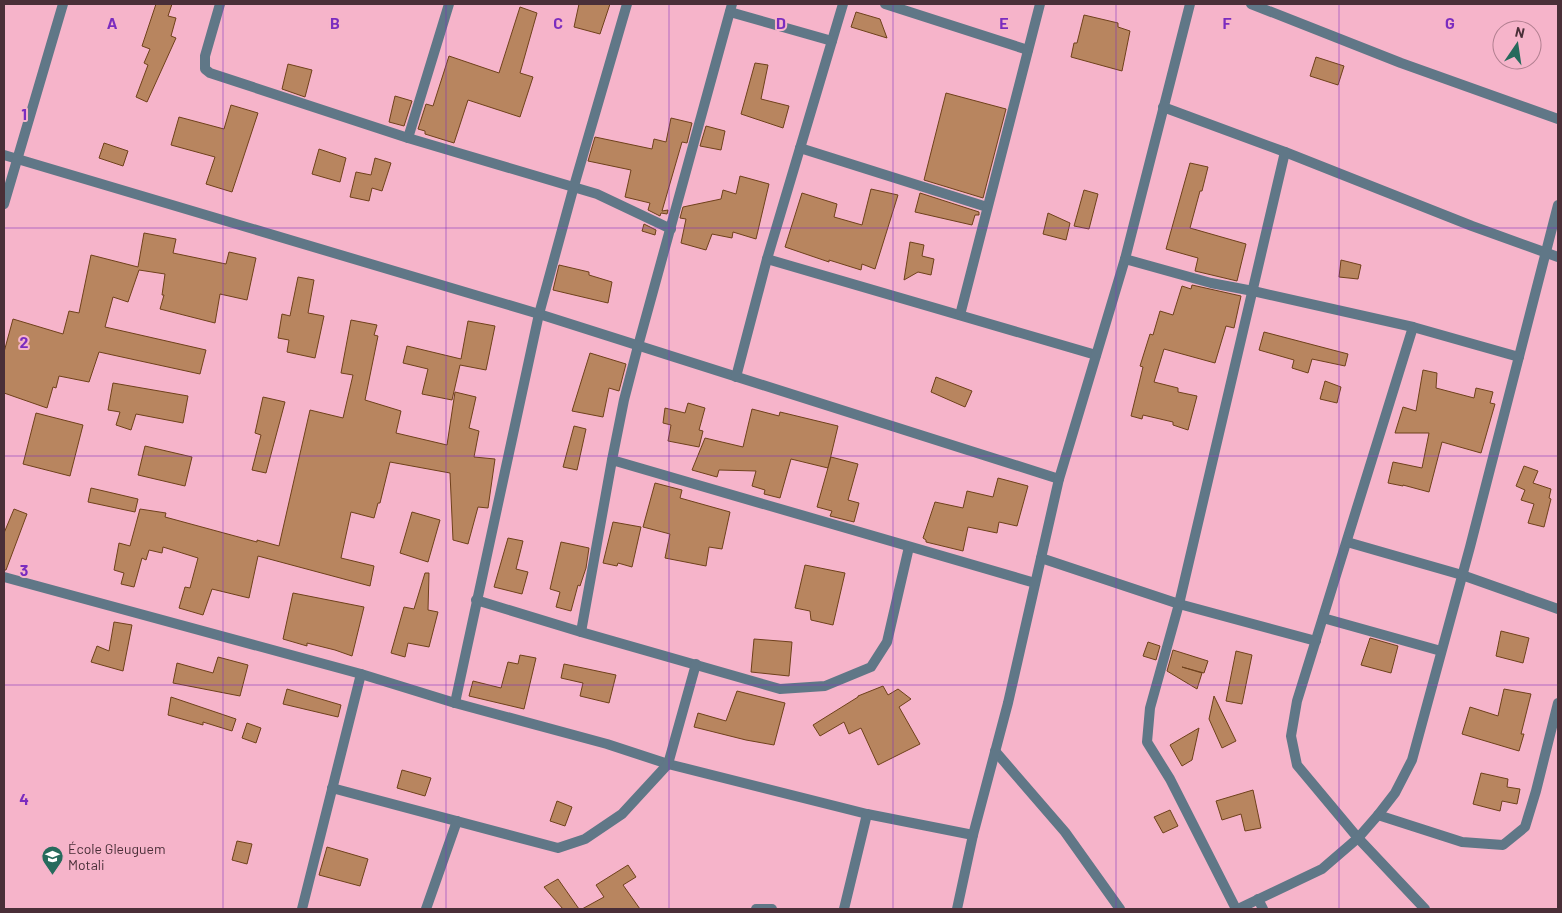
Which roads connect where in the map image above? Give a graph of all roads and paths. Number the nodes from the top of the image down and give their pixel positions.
1 (63, 4) edge
2 (220, 4) edge
3 (449, 4) edge
4 (627, 4) edge
5 (843, 4) edge
6 (885, 4) edge
7 (1040, 4) edge
8 (1190, 4) edge
9 (1251, 4) edge
10 (731, 8) edge
11 (832, 41) junction
12 (1028, 50) junction
13 (1163, 107) junction
14 (1558, 119) edge
15 (408, 138) junction
16 (800, 148) junction
17 (1285, 152) junction
18 (4, 156) edge
19 (17, 159) junction
20 (574, 186) junction
21 (4, 204) edge
22 (1558, 205) edge
23 (988, 207) junction
24 (671, 229) junction
25 (1546, 253) junction
26 (1558, 257) edge
27 (767, 259) junction
28 (1125, 259) junction
29 (1253, 291) junction
30 (540, 314) junction
31 (960, 315) junction
32 (1413, 327) junction
33 (638, 346) junction
34 (1096, 355) junction
35 (1519, 357) junction
36 (736, 377) junction
37 (612, 460) junction
38 (1059, 479) junction
39 (1347, 542) junction
40 (908, 546) junction
41 (1041, 558) junction
42 (1462, 575) junction
43 (4, 577) edge
44 (1035, 583) junction
45 (476, 600) junction
46 (1179, 604) junction
47 (1558, 609) edge
48 (1323, 618) junction
49 (581, 632) junction
50 (1316, 641) junction
51 (1442, 651) junction
52 (696, 664) junction
53 (361, 674) junction
54 (455, 703) junction
55 (1558, 703) edge
56 (1554, 734) edge
57 (995, 751) junction
58 (668, 764) junction
59 (332, 788) junction
60 (867, 814) junction
61 (1378, 815) junction
62 (457, 821) junction
63 (973, 835) junction
64 (1358, 838) junction
65 (1258, 899) junction
66 (302, 909) edge
67 (426, 909) edge
68 (756, 909) edge
69 (772, 909) edge
70 (844, 909) edge
71 (957, 909) edge
72 (1120, 909) edge
73 (1237, 909) edge
74 (1263, 909) edge
75 (1425, 909) edge

1 - 19 street
2 - 15 street
3 - 15 street
4 - 20 street
5 - 11 street
6 - 12 street
7 - 12 street
8 - 13 street
9 - 14 street
10 - 11 street
10 - 24 street
11 - 16 street
12 - 23 street
13 - 17 street
13 - 28 street
15 - 20 street
16 - 23 street
16 - 27 street
17 - 25 street
17 - 29 street
18 - 19 street
19 - 21 street
19 - 30 street
20 - 24 street
20 - 30 street
22 - 25 street
23 - 31 street
24 - 33 street
25 - 26 street
25 - 35 street
27 - 31 street
27 - 36 street
28 - 29 street
28 - 34 street
29 - 32 street
29 - 46 street
30 - 33 street
30 - 45 street
31 - 34 street
32 - 35 street
32 - 39 street
33 - 36 street
33 - 37 street
34 - 38 street
35 - 42 street
36 - 38 street
37 - 40 street
37 - 49 street
38 - 41 street
39 - 42 street
39 - 48 street
40 - 44 street
40 - 52 street
41 - 44 street
41 - 46 street
42 - 47 street
42 - 51 street
43 - 53 street
44 - 57 street
45 - 49 street
45 - 54 street
46 - 50 street
46 - 73 street
48 - 50 street
48 - 51 street
49 - 52 street
50 - 64 street
51 - 61 street
52 - 58 street
53 - 54 street
53 - 59 street
54 - 58 street
55 - 56 street
56 - 61 street
57 - 63 street
57 - 72 street
58 - 60 street
58 - 62 street
59 - 62 street
59 - 66 street
60 - 63 street
60 - 70 street
61 - 64 street
62 - 67 street
63 - 71 street
64 - 65 street
64 - 75 street
65 - 73 street
65 - 74 street
68 - 69 street

